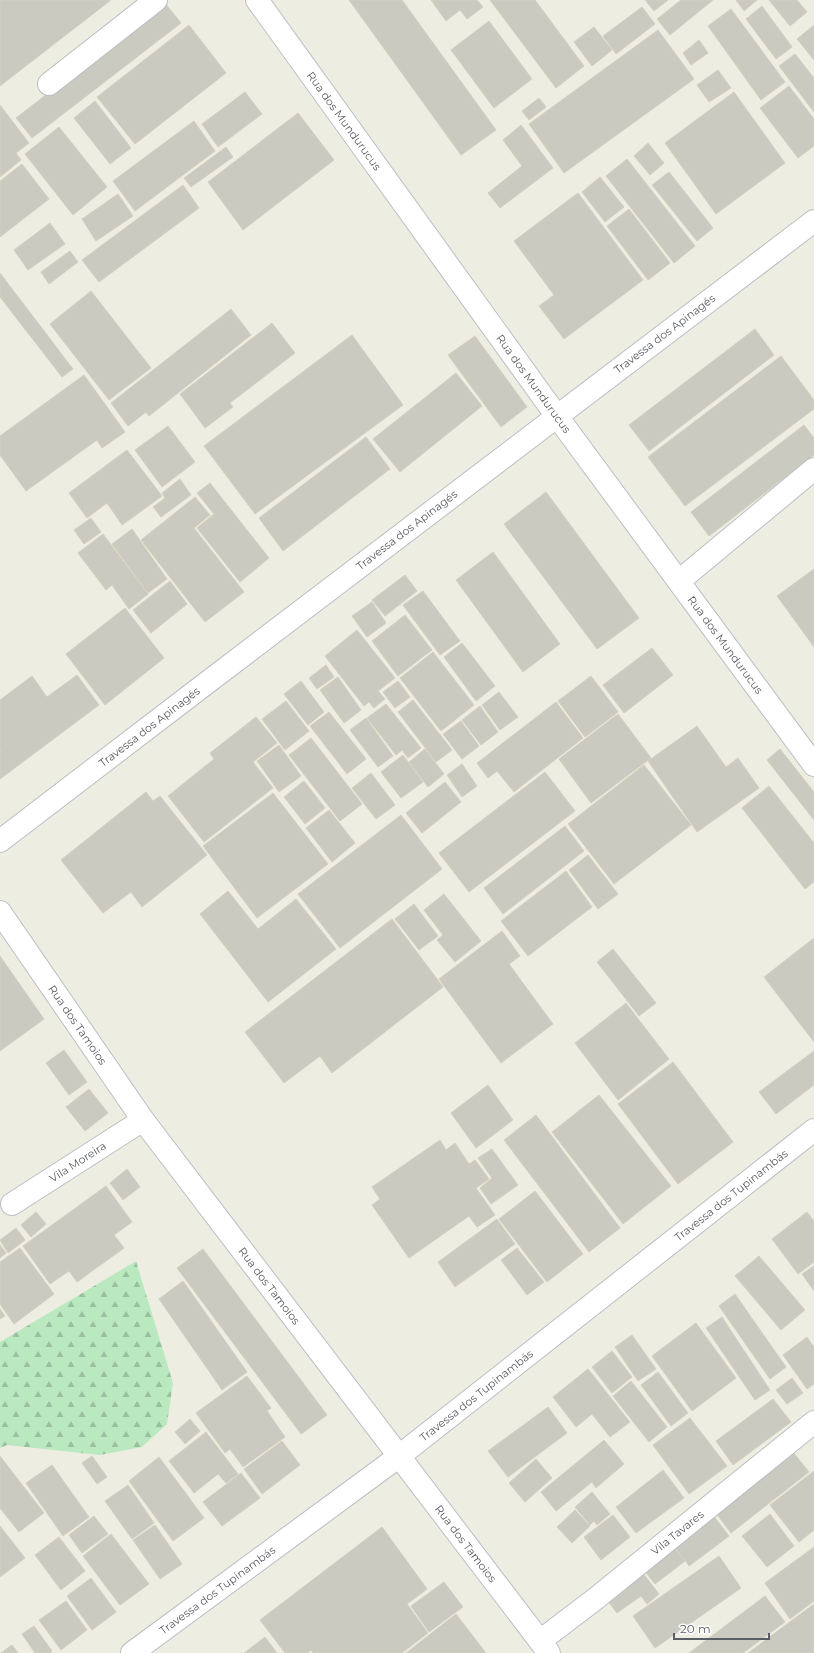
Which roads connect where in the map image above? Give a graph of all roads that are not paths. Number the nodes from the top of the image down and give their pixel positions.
1 (156, 0) edge
2 (256, 0) edge
3 (49, 84) dead end
4 (814, 221) edge
5 (556, 415) junction
6 (814, 469) edge
7 (678, 581) junction
8 (814, 765) edge
9 (0, 840) edge
10 (0, 912) edge
11 (143, 1120) junction
12 (814, 1130) edge
13 (12, 1204) dead end
14 (814, 1422) edge
15 (398, 1457) junction
16 (545, 1647) edge
17 (132, 1653) edge

1 - 3 street
2 - 5 street, Rua dos Mundurucus
4 - 5 street, Travessa dos Apinagés
5 - 7 street, Rua dos Mundurucus
5 - 9 street, Travessa dos Apinagés
6 - 7 street
7 - 8 street, Rua dos Mundurucus
10 - 11 street, Rua dos Tamoios
11 - 13 street, Vila Moreira
11 - 15 street, Rua dos Tamoios
12 - 15 street, Travessa dos Tupinambás
14 - 16 street, Vila Tavares
15 - 16 street, Rua dos Tamoios
15 - 17 street, Travessa dos Tupinambás

